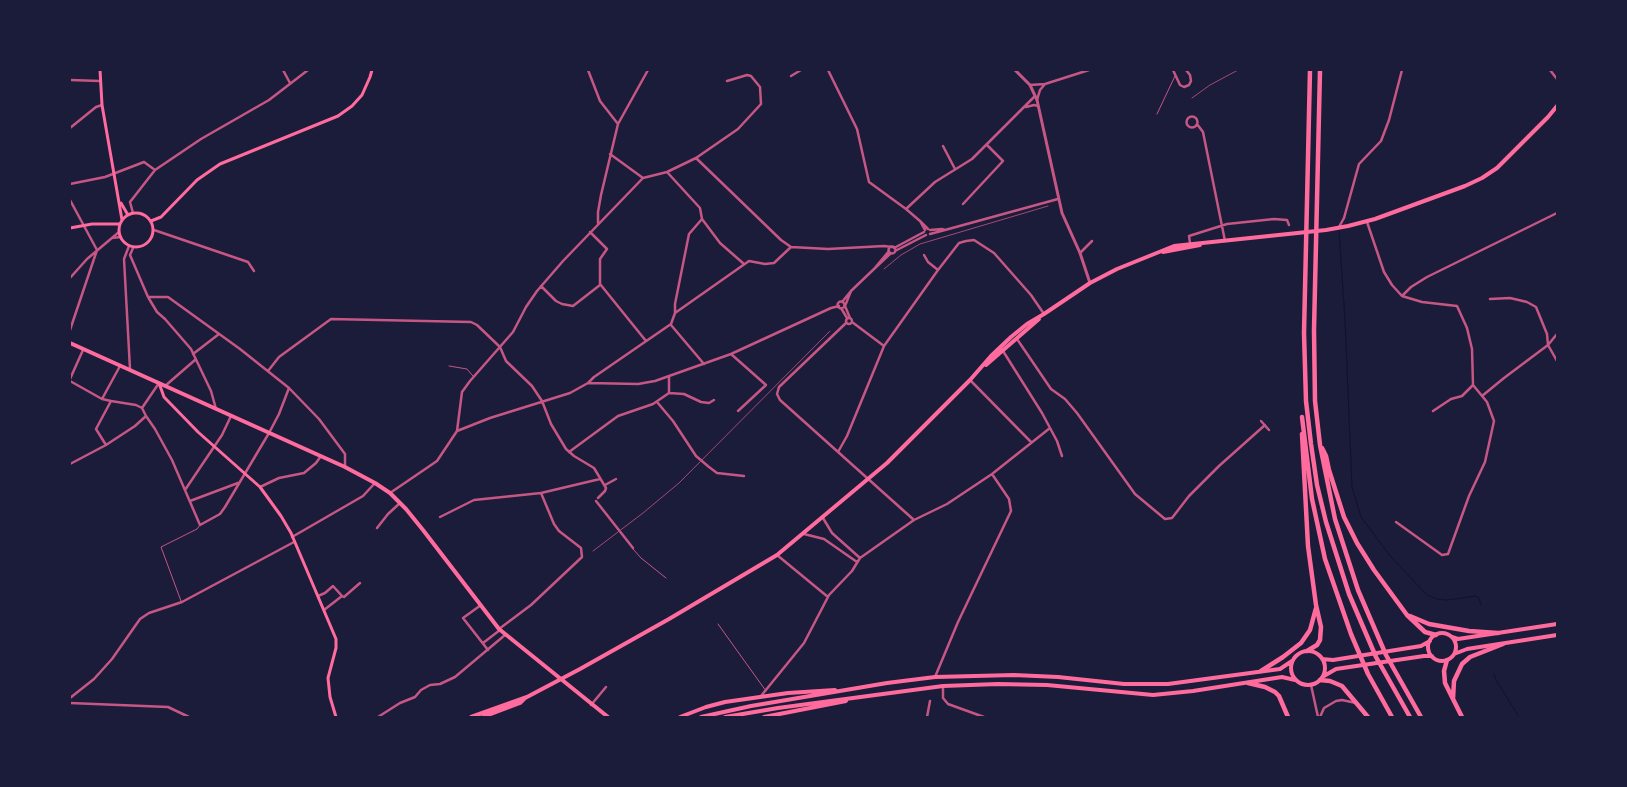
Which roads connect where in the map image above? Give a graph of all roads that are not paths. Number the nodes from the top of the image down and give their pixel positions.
1 (100, 70) edge
2 (283, 70) edge
3 (308, 70) edge
4 (372, 70) edge
5 (588, 70) edge
6 (648, 70) edge
7 (801, 70) edge
8 (828, 70) edge
9 (1014, 70) edge
10 (1089, 70) edge
11 (1173, 70) edge
12 (1186, 70) edge
13 (1310, 70) edge
14 (1320, 70) edge
15 (1402, 70) edge
16 (1550, 70) edge
17 (791, 76) dead end
18 (1175, 76) junction
19 (70, 80) edge
20 (1557, 80) edge
21 (100, 81) junction
22 (727, 81) dead end
23 (290, 83) junction
24 (1045, 84) junction
25 (1030, 85) junction
26 (1036, 98) junction
27 (102, 105) junction
28 (1038, 106) junction
29 (1557, 106) edge
30 (1025, 108) junction
31 (1157, 114) dead end
32 (618, 124) junction
33 (1197, 124) junction
34 (70, 128) edge
35 (987, 144) junction
36 (943, 146) dead end
37 (610, 154) junction
38 (696, 158) junction
39 (955, 169) junction
40 (155, 170) junction
41 (667, 172) junction
42 (114, 174) junction
43 (643, 178) junction
44 (70, 184) edge
45 (1058, 199) junction
46 (70, 200) edge
47 (120, 202) junction
48 (963, 204) dead end
49 (906, 209) junction
50 (1557, 212) edge
51 (133, 213) junction
52 (128, 215) junction
53 (702, 219) junction
54 (151, 221) junction
55 (121, 222) junction
56 (1367, 222) junction
57 (598, 223) junction
58 (84, 225) junction
59 (1289, 225) dead end
60 (1223, 226) junction
61 (1339, 227) junction
62 (70, 228) edge
63 (154, 230) junction
64 (119, 232) junction
65 (590, 232) junction
66 (927, 232) junction
67 (120, 237) junction
68 (111, 238) junction
69 (1092, 241) dead end
70 (1225, 241) junction
71 (1190, 243) junction
72 (1207, 243) junction
73 (131, 247) junction
74 (791, 247) junction
75 (97, 250) junction
76 (892, 250) junction
77 (1080, 253) junction
78 (1156, 253) junction
79 (924, 255) dead end
80 (744, 264) junction
81 (938, 270) junction
82 (254, 271) dead end
83 (70, 278) edge
84 (1090, 283) junction
85 (600, 284) junction
86 (541, 286) junction
87 (851, 291) junction
88 (1402, 296) junction
89 (148, 297) junction
90 (1490, 298) dead end
91 (842, 302) junction
92 (845, 306) junction
93 (840, 307) junction
94 (675, 313) junction
95 (1044, 314) junction
96 (850, 319) junction
97 (846, 323) junction
98 (671, 324) junction
99 (70, 330) edge
100 (219, 334) junction
101 (1557, 334) edge
102 (1015, 336) junction
103 (70, 342) edge
104 (646, 342) junction
105 (1548, 345) junction
106 (884, 346) junction
107 (84, 348) junction
108 (500, 348) junction
109 (1003, 351) junction
110 (193, 354) junction
111 (732, 354) junction
112 (195, 360) junction
113 (1557, 361) edge
114 (704, 364) junction
115 (120, 366) junction
116 (449, 366) dead end
117 (981, 368) junction
118 (130, 370) junction
119 (268, 371) junction
120 (473, 376) junction
121 (669, 376) junction
122 (70, 380) edge
123 (970, 380) junction
124 (159, 383) junction
125 (588, 383) junction
126 (1472, 385) junction
127 (165, 386) junction
128 (289, 388) junction
129 (669, 393) junction
130 (1482, 396) junction
131 (102, 399) junction
132 (714, 400) dead end
133 (111, 401) junction
134 (542, 401) junction
135 (1306, 401) junction
136 (657, 402) junction
137 (142, 408) junction
138 (217, 410) junction
139 (738, 411) dead end
140 (1433, 411) dead end
141 (146, 416) junction
142 (231, 416) junction
143 (1302, 417) junction
144 (1261, 421) dead end
145 (1265, 425) junction
146 (1050, 428) junction
147 (1269, 430) dead end
148 (457, 431) junction
149 (269, 433) junction
150 (1030, 442) junction
151 (1320, 445) junction
152 (106, 446) junction
153 (214, 447) junction
154 (569, 452) junction
155 (838, 452) junction
156 (321, 456) junction
157 (1062, 456) dead end
158 (70, 464) edge
159 (345, 467) junction
160 (245, 474) junction
161 (992, 474) junction
162 (744, 476) dead end
163 (600, 478) junction
164 (616, 479) dead end
165 (867, 480) junction
166 (240, 482) junction
167 (375, 483) junction
168 (606, 486) junction
169 (260, 487) junction
170 (185, 490) junction
171 (390, 493) junction
172 (541, 493) junction
173 (598, 498) dead end
174 (596, 501) dead end
175 (190, 502) junction
176 (400, 503) junction
177 (440, 517) dead end
178 (822, 517) junction
179 (914, 520) junction
180 (1396, 522) dead end
181 (200, 525) junction
182 (377, 528) dead end
183 (802, 533) junction
184 (292, 537) junction
185 (294, 542) junction
186 (633, 548) joint
187 (777, 554) junction
188 (860, 558) junction
189 (857, 562) junction
190 (666, 578) dead end
191 (360, 583) dead end
192 (318, 596) junction
193 (342, 596) junction
194 (828, 597) junction
195 (182, 602) junction
196 (481, 605) junction
197 (1316, 605) junction
198 (324, 610) junction
199 (1406, 615) junction
200 (718, 624) dead end
201 (1557, 624) edge
202 (500, 629) junction
203 (1498, 633) junction
204 (506, 634) junction
205 (1436, 635) junction
206 (1557, 635) edge
207 (1452, 637) junction
208 (1430, 641) junction
209 (483, 643) junction
210 (1503, 644) junction
211 (488, 650) junction
212 (1308, 651) junction
213 (1454, 654) junction
214 (1432, 656) junction
215 (1322, 658) junction
216 (1447, 660) junction
217 (1292, 661) junction
218 (1260, 671) junction
219 (935, 677) junction
220 (560, 678) junction
221 (1322, 678) junction
222 (1295, 680) junction
223 (1248, 683) junction
224 (943, 686) junction
225 (1311, 686) junction
226 (606, 687) dead end
227 (852, 689) junction
228 (766, 691) junction
229 (861, 696) junction
230 (527, 697) junction
231 (760, 697) junction
232 (70, 698) edge
233 (1453, 699) junction
234 (930, 701) dead end
235 (70, 702) edge
236 (1356, 704) junction
237 (592, 705) junction
238 (189, 717) edge
239 (336, 717) edge
240 (378, 717) edge
241 (471, 717) edge
242 (483, 717) edge
243 (608, 717) edge
244 (680, 717) edge
245 (701, 717) edge
246 (726, 717) edge
247 (764, 717) edge
248 (927, 717) edge
249 (984, 717) edge
250 (1288, 717) edge
251 (1319, 717) edge
252 (1368, 717) edge
253 (1392, 717) edge
254 (1410, 717) edge
255 (1421, 717) edge
256 (1462, 717) edge

1 - 21 main road
2 - 23 street
3 - 23 street
4 - 54 main road
5 - 32 street
6 - 32 street
7 - 17 street
8 - 49 street
9 - 25 street
10 - 24 street
11 - 18 street
12 - 18 street
13 - 135 highway
14 - 151 highway
15 - 61 street
16 - 20 street
18 - 31 lane
19 - 21 street
21 - 27 main road
22 - 38 street
23 - 40 street
24 - 25 street
24 - 26 street
25 - 26 street
26 - 28 street
26 - 30 street
27 - 34 street
27 - 42 main road
28 - 30 street
28 - 45 street
29 - 56 main road
30 - 35 street
32 - 37 street
33 - 33 street
33 - 60 street
35 - 39 street
35 - 48 street
36 - 39 street
37 - 43 street
37 - 57 street
38 - 41 street
38 - 74 street
39 - 49 street
40 - 42 street
40 - 51 street
41 - 43 street
41 - 53 street
42 - 44 street
42 - 47 main road
43 - 57 street
45 - 66 street
45 - 77 street
46 - 58 street
47 - 52 main road
47 - 55 main road
49 - 66 street
50 - 88 street
51 - 52 main road
51 - 54 main road
52 - 55 main road
53 - 80 street
53 - 94 street
54 - 63 main road
55 - 58 main road
55 - 64 main road
56 - 61 main road
56 - 88 street
57 - 65 street
58 - 62 main road
58 - 75 street
59 - 60 street
60 - 70 street
60 - 71 street
61 - 70 main road
63 - 73 main road
63 - 82 street
64 - 67 main road
64 - 68 street
65 - 85 street
65 - 86 street
66 - 76 street
67 - 68 street
67 - 73 main road
68 - 75 street
69 - 77 street
70 - 72 main road
71 - 72 main road
71 - 78 main road
72 - 78 main road
73 - 89 street
73 - 118 street
74 - 76 street
74 - 80 street
75 - 83 street
75 - 99 street
76 - 87 street
77 - 84 street
78 - 84 main road
79 - 81 street
80 - 94 street
81 - 95 street
81 - 106 street
84 - 95 main road
85 - 86 street
85 - 104 street
86 - 108 street
87 - 91 street
87 - 92 street
88 - 126 street
89 - 100 street
89 - 110 street
90 - 105 street
91 - 92 street
91 - 93 street
92 - 93 street
92 - 96 street
93 - 96 street
93 - 111 street
94 - 98 street
95 - 102 main road
96 - 97 street
96 - 97 street
96 - 106 street
97 - 155 street
98 - 104 street
98 - 114 street
100 - 110 street
100 - 119 street
101 - 105 street
102 - 109 main road
102 - 117 main road
102 - 145 street
103 - 107 main road
104 - 125 street
105 - 113 street
105 - 130 street
106 - 155 street
107 - 115 main road
107 - 122 street
108 - 119 street
108 - 120 street
108 - 134 street
109 - 117 main road
109 - 146 street
110 - 112 street
111 - 114 street
111 - 139 street
112 - 127 street
112 - 138 street
114 - 121 street
115 - 118 main road
115 - 131 street
116 - 120 lane
117 - 123 main road
118 - 124 main road
119 - 128 street
120 - 148 street
121 - 125 street
121 - 129 street
122 - 131 street
123 - 150 street
123 - 165 main road
124 - 127 main road
124 - 137 street
124 - 153 main road
125 - 134 street
126 - 130 street
126 - 140 street
127 - 138 main road
128 - 149 street
128 - 159 street
129 - 132 street
129 - 136 street
130 - 180 street
131 - 133 street
133 - 137 street
133 - 152 street
134 - 148 street
134 - 154 street
135 - 143 highway
135 - 254 highway
136 - 154 street
136 - 162 street
137 - 141 street
138 - 142 main road
141 - 152 street
141 - 170 street
142 - 149 main road
142 - 153 street
143 - 197 highway
143 - 253 highway
144 - 145 street
145 - 147 street
146 - 150 street
146 - 157 street
148 - 171 street
149 - 156 main road
149 - 160 street
150 - 161 street
151 - 199 highway
151 - 255 highway
152 - 158 street
153 - 160 main road
153 - 170 street
154 - 163 street
155 - 165 street
156 - 159 main road
156 - 169 street
159 - 167 main road
160 - 166 street
160 - 169 main road
161 - 179 street
161 - 219 street
163 - 168 street
163 - 172 street
164 - 168 street
165 - 178 main road
165 - 179 street
166 - 175 street
166 - 181 street
167 - 171 main road
167 - 184 street
168 - 173 street
169 - 184 main road
170 - 175 street
171 - 176 main road
172 - 177 street
172 - 202 street
174 - 186 street
175 - 181 street
176 - 182 street
176 - 196 main road
178 - 183 main road
178 - 188 street
179 - 188 street
181 - 195 lane
183 - 187 main road
183 - 189 street
184 - 185 main road
185 - 192 main road
185 - 195 street
186 - 190 lane
187 - 194 street
187 - 220 main road
188 - 189 street
189 - 194 street
191 - 193 street
192 - 193 street
192 - 198 main road
193 - 198 street
194 - 228 street
195 - 232 street
196 - 202 main road
196 - 209 street
197 - 212 highway
197 - 218 highway
198 - 239 main road
199 - 203 highway
199 - 205 highway
200 - 228 lane
201 - 203 main road
202 - 204 main road
202 - 209 street
203 - 207 main road
204 - 211 street
204 - 220 main road
205 - 207 main road
205 - 208 main road
206 - 210 main road
207 - 213 main road
208 - 214 main road
208 - 215 main road
209 - 211 street
210 - 213 main road
210 - 233 highway
211 - 240 street
212 - 215 main road
212 - 217 main road
213 - 216 main road
214 - 216 main road
214 - 221 main road
215 - 221 main road
216 - 233 highway
217 - 218 main road
217 - 222 main road
218 - 219 main road
219 - 227 main road
220 - 230 main road
220 - 237 main road
221 - 225 main road
221 - 236 highway
222 - 223 main road
222 - 225 main road
223 - 224 main road
223 - 250 highway
224 - 229 main road
224 - 249 street
225 - 251 street
226 - 237 street
227 - 231 main road
227 - 245 main road
228 - 231 street
229 - 246 main road
229 - 247 main road
230 - 241 main road
230 - 242 main road
231 - 244 main road
233 - 256 highway
234 - 248 street
235 - 238 street
236 - 251 street
236 - 252 highway
237 - 243 main road

